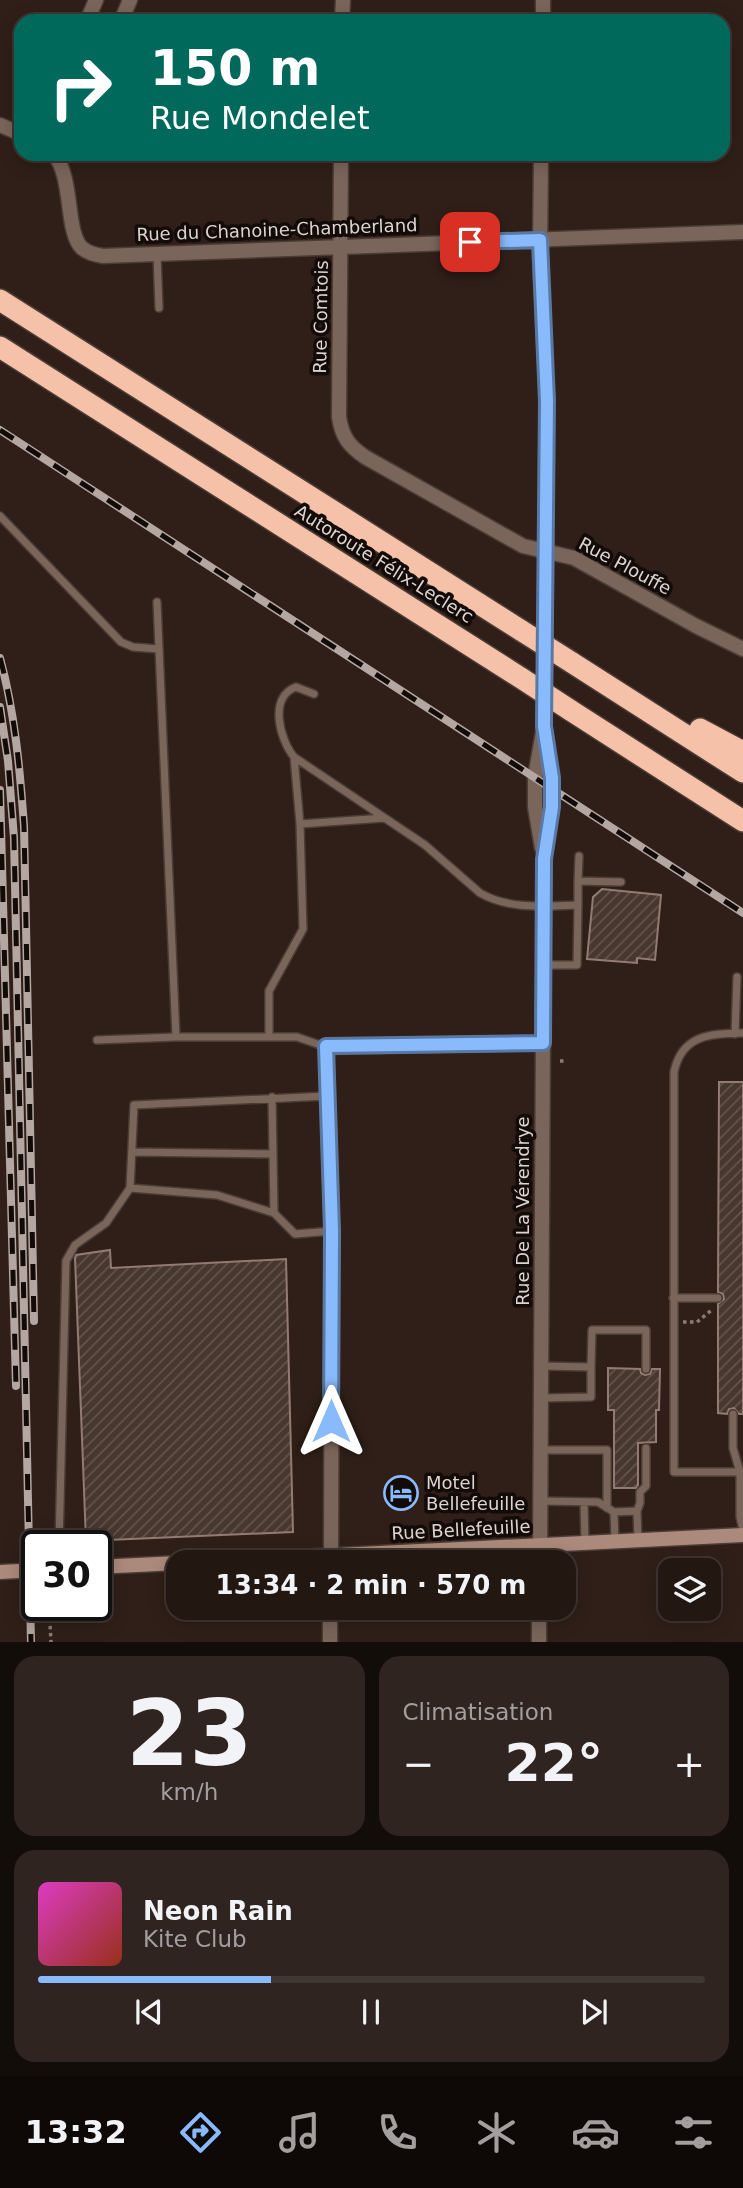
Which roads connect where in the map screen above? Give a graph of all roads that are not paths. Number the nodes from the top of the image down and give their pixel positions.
1 (59, 161) edge
2 (341, 161) edge
3 (541, 161) edge
4 (743, 232) edge
5 (540, 240) junction
6 (341, 246) junction
7 (157, 254) junction
8 (0, 300) edge
9 (159, 308) dead end
10 (0, 347) edge
11 (345, 438) joint
12 (0, 516) edge
13 (546, 551) junction
14 (157, 602) dead end
15 (159, 649) junction
16 (743, 649) edge
17 (571, 662) junction
18 (314, 694) dead end
19 (743, 752) edge
20 (294, 757) junction
21 (660, 768) junction
22 (743, 772) edge
23 (384, 818) junction
24 (743, 821) edge
25 (300, 824) junction
26 (743, 838) edge
27 (579, 856) dead end
28 (578, 881) junction
29 (621, 882) dead end
30 (578, 905) junction
31 (543, 906) junction
32 (543, 965) junction
33 (737, 977) dead end
34 (739, 1034) edge
35 (176, 1037) junction
36 (269, 1037) junction
37 (97, 1040) dead end
38 (543, 1043) junction
39 (326, 1046) junction
40 (328, 1096) junction
41 (272, 1097) junction
42 (133, 1152) junction
43 (273, 1154) junction
44 (130, 1188) junction
45 (274, 1213) junction
46 (332, 1231) junction
47 (673, 1298) junction
48 (718, 1298) dead end
49 (541, 1366) junction
50 (592, 1367) junction
51 (646, 1369) dead end
52 (541, 1398) junction
53 (733, 1413) dead end
54 (646, 1448) dead end
55 (541, 1450) junction
56 (742, 1472) edge
57 (540, 1501) junction
58 (584, 1502) junction
59 (610, 1510) junction
60 (637, 1511) junction
61 (59, 1530) edge
62 (743, 1533) edge
63 (638, 1539) junction
64 (615, 1541) junction
65 (585, 1543) junction
66 (540, 1545) junction
67 (331, 1550) edge
68 (465, 1550) edge
69 (540, 1550) edge
70 (166, 1564) edge
71 (112, 1566) edge
72 (21, 1571) edge
73 (0, 1572) edge
74 (330, 1620) edge
75 (540, 1620) edge
76 (330, 1642) edge
77 (539, 1642) edge

1 - 7 street, Rue du Chanoine-Chamberland
2 - 6 street, Rue Comtois
3 - 5 street, Rue De La Vérendrye
4 - 5 street, Rue du Chanoine-Chamberland
5 - 6 street, Rue du Chanoine-Chamberland
5 - 13 street, Rue De La Vérendrye
6 - 7 street, Rue du Chanoine-Chamberland
6 - 11 street, Rue Comtois
7 - 9 lane
8 - 17 highway, Autoroute Félix-Leclerc, bridge
10 - 21 highway, Autoroute Félix-Leclerc, bridge
11 - 13 street, Rue Plouffe
12 - 15 lane
13 - 16 street, Rue Plouffe
13 - 31 street, Rue De La Vérendrye
14 - 15 lane
15 - 35 lane
17 - 19 highway
17 - 22 highway, Autoroute Félix-Leclerc
18 - 20 lane
20 - 23 lane
20 - 25 lane
21 - 24 highway, Autoroute Félix-Leclerc
21 - 26 highway
23 - 25 lane
23 - 31 lane
25 - 36 lane
27 - 28 lane
28 - 29 lane
28 - 30 lane
30 - 31 lane
30 - 32 lane
31 - 32 street, Rue De La Vérendrye
32 - 38 street, Rue De La Vérendrye
33 - 34 lane
34 - 47 lane
35 - 36 lane
35 - 37 lane
36 - 39 lane
38 - 39 street
38 - 49 street, Rue De La Vérendrye
39 - 40 street
40 - 41 lane
40 - 46 street
41 - 42 lane
41 - 43 lane
42 - 43 lane
42 - 44 lane
43 - 45 lane
44 - 45 lane
44 - 61 lane
45 - 46 lane
46 - 67 street
47 - 48 lane
47 - 56 lane
49 - 50 lane
49 - 52 street, Rue De La Vérendrye
50 - 51 lane
50 - 52 lane
52 - 55 street, Rue De La Vérendrye
53 - 56 lane
54 - 60 lane
55 - 57 street, Rue De La Vérendrye
55 - 59 lane
56 - 62 lane
57 - 58 lane
57 - 66 street, Rue De La Vérendrye
58 - 59 lane
58 - 65 lane
59 - 60 lane
59 - 64 lane
60 - 63 lane
62 - 63 main road, Rue Bellefeuille
63 - 64 main road, Rue Bellefeuille
64 - 65 main road, Rue Bellefeuille
65 - 66 main road, Rue Bellefeuille
66 - 68 main road, Rue Bellefeuille
66 - 69 street, Rue De La Vérendrye
70 - 71 main road, Rue Bellefeuille
72 - 73 main road
74 - 76 street
75 - 77 street

